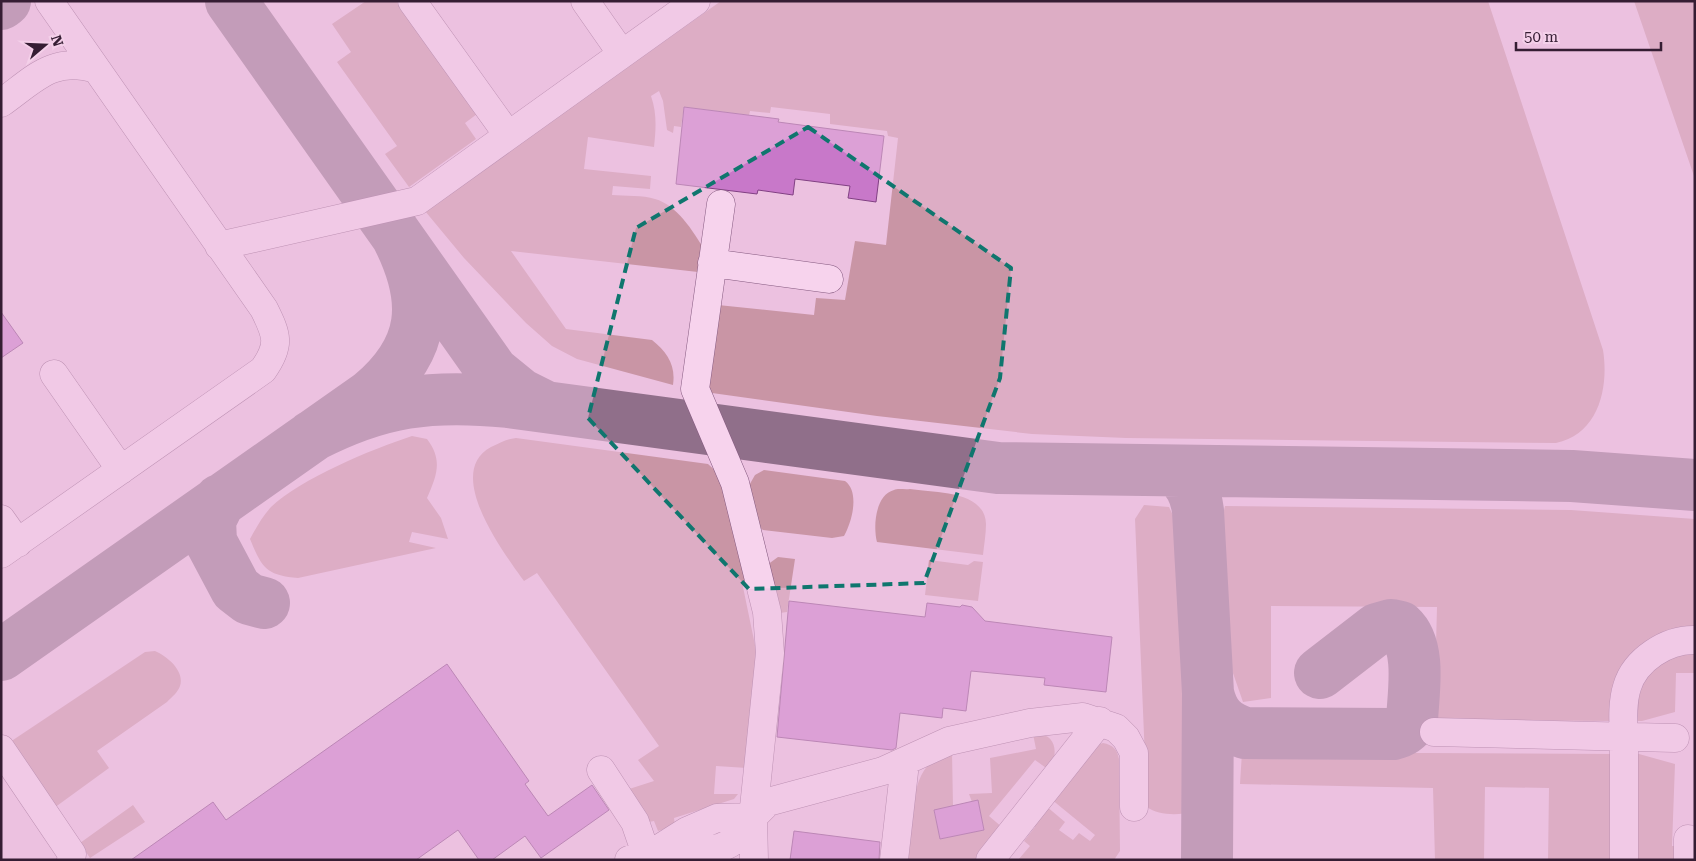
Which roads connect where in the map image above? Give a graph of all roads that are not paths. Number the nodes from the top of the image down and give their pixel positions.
1 (49, 1) edge
2 (412, 1) edge
3 (585, 1) edge
4 (696, 1) edge
5 (622, 54) junction
6 (96, 69) junction
7 (1, 103) edge
8 (508, 135) junction
9 (721, 204) dead end
10 (220, 246) junction
11 (712, 263) junction
12 (829, 279) dead end
13 (54, 374) dead end
14 (120, 470) junction
15 (1, 519) edge
16 (10, 548) edge
17 (1695, 640) edge
18 (1100, 721) junction
19 (1434, 732) dead end
20 (1624, 738) junction
21 (1675, 738) dead end
22 (1, 749) edge
23 (905, 763) junction
24 (601, 770) dead end
25 (1134, 807) dead end
26 (753, 817) junction
27 (644, 855) edge
28 (71, 860) edge
29 (754, 860) edge
30 (894, 860) edge
31 (990, 860) edge
32 (1624, 860) edge

1 - 6 lane
2 - 8 lane
3 - 5 lane
4 - 5 lane
5 - 8 lane
6 - 7 lane
6 - 10 lane
8 - 10 lane
9 - 11 lane
10 - 14 lane
11 - 12 lane
11 - 26 lane
13 - 14 lane
14 - 16 lane
15 - 16 lane
17 - 20 lane
18 - 23 lane
18 - 25 lane
18 - 31 lane
19 - 20 lane
20 - 21 lane
20 - 32 lane
22 - 28 lane
23 - 26 lane
23 - 30 lane
24 - 27 lane
26 - 27 lane
26 - 29 lane

